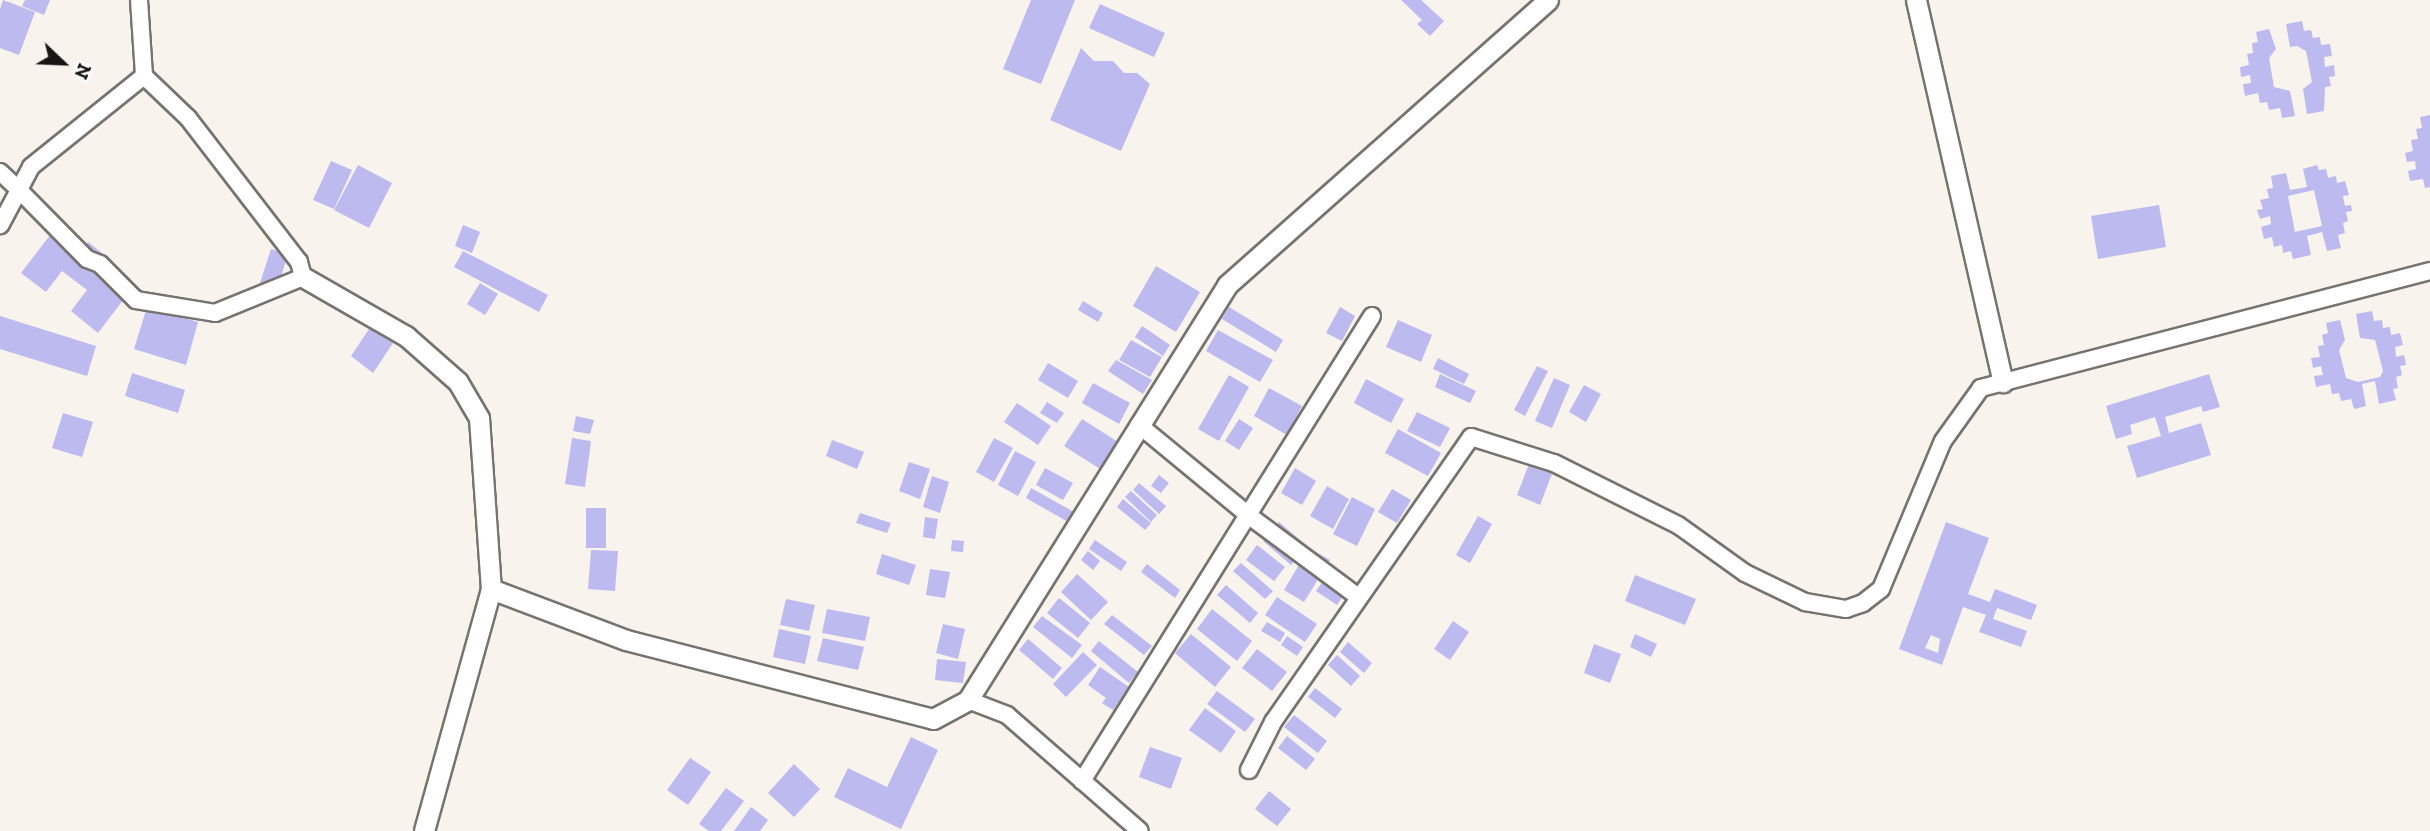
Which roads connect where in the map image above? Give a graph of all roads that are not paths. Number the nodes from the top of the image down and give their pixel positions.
1 (139, 0) edge
2 (1548, 0) edge
3 (1916, 0) edge
4 (144, 76) junction
5 (0, 172) edge
6 (19, 190) junction
7 (0, 225) edge
8 (2430, 271) edge
9 (303, 277) junction
10 (1372, 316) dead end
11 (2003, 382) junction
12 (1139, 425) junction
13 (1248, 515) junction
14 (491, 589) junction
15 (1357, 596) junction
16 (968, 700) junction
17 (1249, 770) dead end
18 (1082, 781) junction
19 (424, 831) edge
20 (1140, 831) edge

1 - 4 street
2 - 12 street
3 - 11 street
4 - 6 street
4 - 9 street
5 - 6 street
6 - 7 street
6 - 9 street
8 - 11 street
9 - 14 street
10 - 13 street
11 - 15 street
12 - 13 street
12 - 16 street
13 - 15 street
13 - 18 street
14 - 16 street
14 - 19 street
15 - 17 street
16 - 18 street
18 - 20 street

